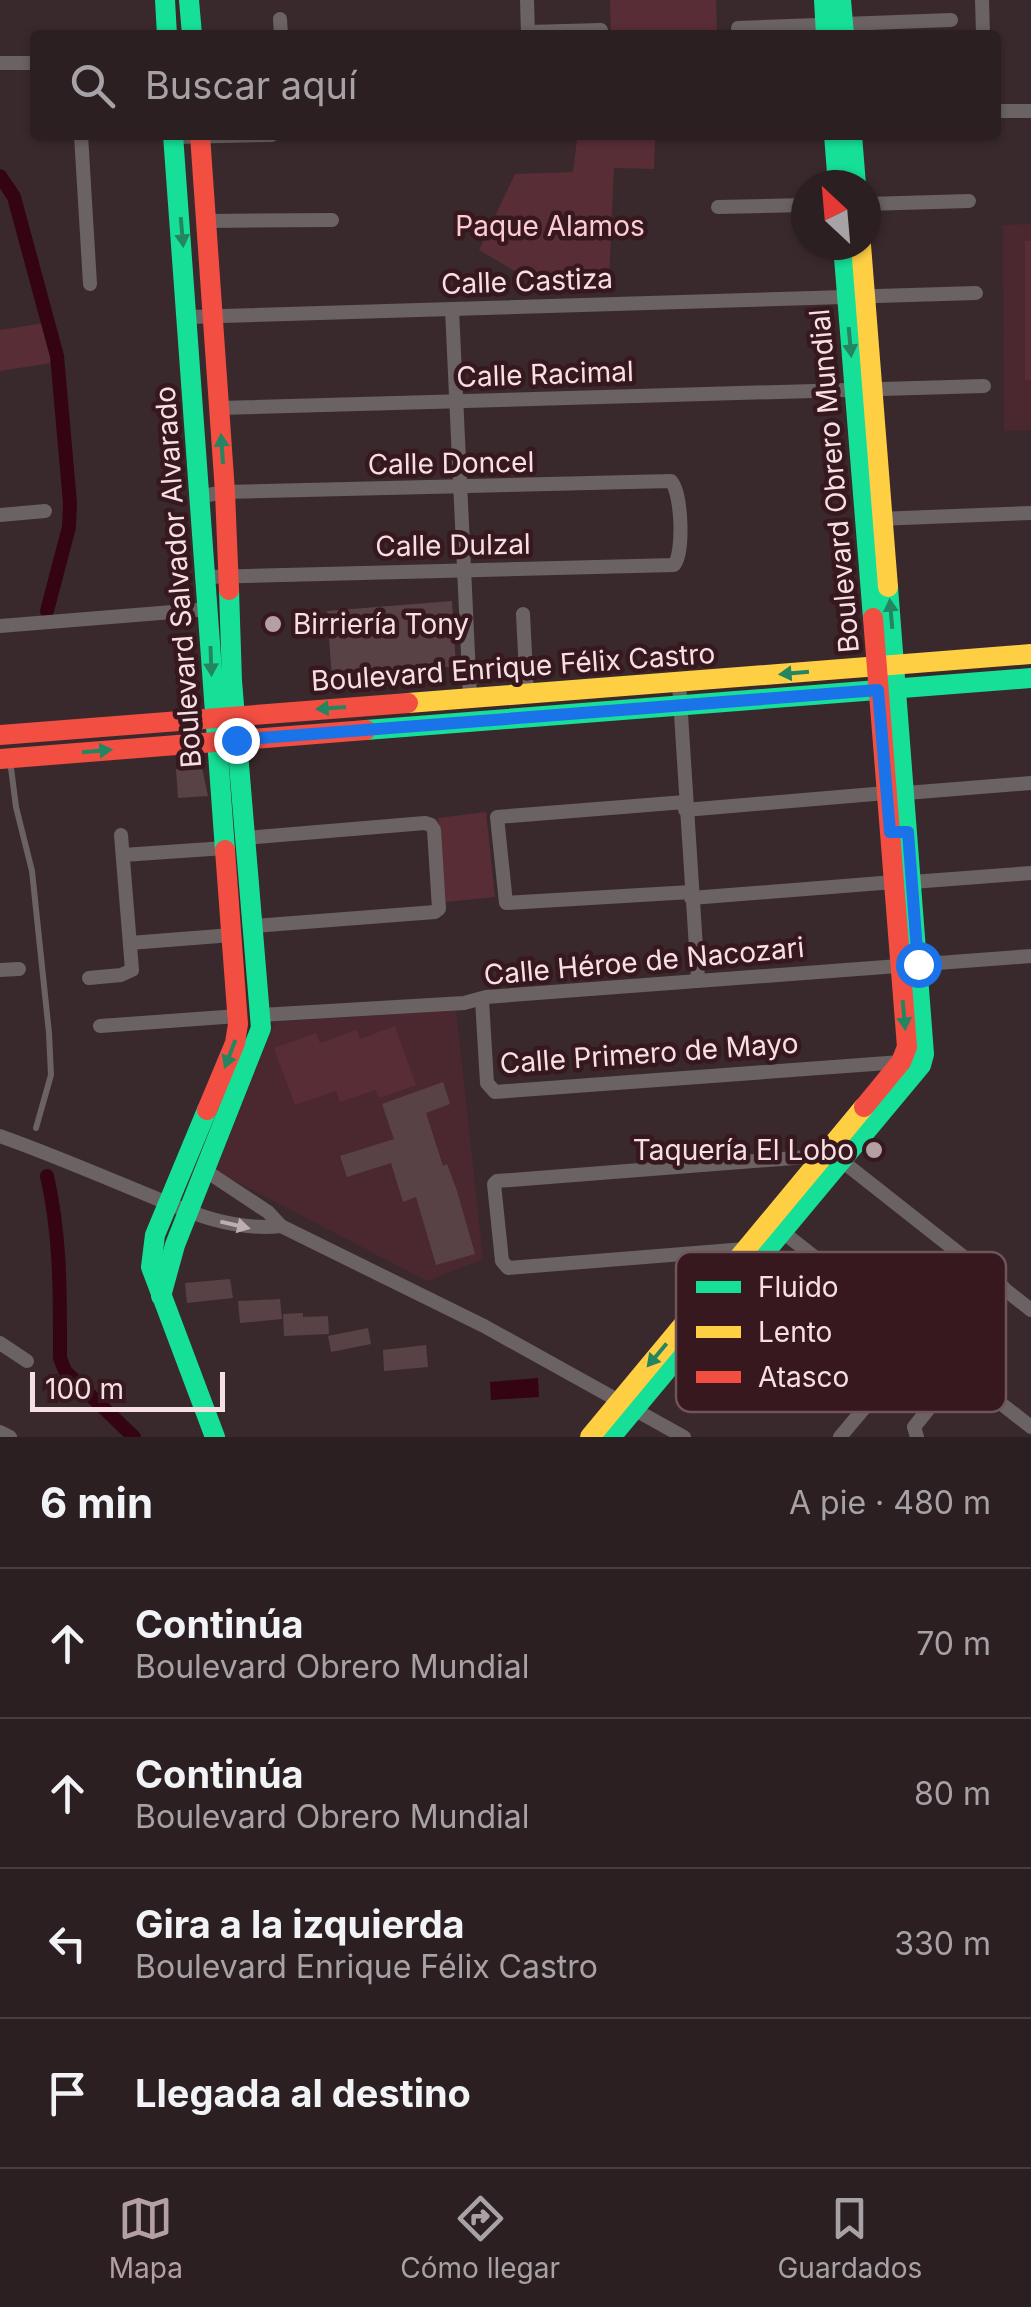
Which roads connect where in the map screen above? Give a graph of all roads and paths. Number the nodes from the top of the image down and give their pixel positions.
1 (165, 0) edge
2 (188, 0) edge
3 (527, 0) edge
4 (824, 0) edge
5 (841, 0) edge
6 (982, 0) edge
7 (952, 20) dead end
8 (738, 28) dead end
9 (834, 29) edge
10 (167, 30) edge
11 (191, 30) edge
12 (528, 30) edge
13 (983, 30) edge
14 (30, 63) edge
15 (0, 64) edge
16 (1001, 110) edge
17 (1031, 111) edge
18 (81, 140) edge
19 (174, 140) edge
20 (200, 140) edge
21 (834, 140) edge
22 (852, 140) edge
23 (837, 170) edge
24 (855, 170) edge
25 (969, 201) dead end
26 (881, 204) edge
27 (791, 205) edge
28 (718, 207) dead end
29 (332, 220) dead end
30 (206, 221) junction
31 (846, 260) edge
32 (860, 260) edge
33 (90, 284) dead end
34 (976, 292) dead end
35 (856, 297) junction
36 (452, 308) junction
37 (189, 317) junction
38 (212, 317) junction
39 (984, 386) dead end
40 (863, 389) junction
41 (456, 402) junction
42 (220, 408) junction
43 (460, 488) junction
44 (225, 492) junction
45 (202, 496) junction
46 (45, 511) dead end
47 (1031, 512) edge
48 (0, 515) edge
49 (873, 519) junction
50 (678, 562) joint
51 (464, 570) junction
52 (228, 575) junction
53 (207, 577) junction
54 (209, 609) junction
55 (523, 614) dead end
56 (0, 626) edge
57 (1031, 654) edge
58 (886, 665) junction
59 (1031, 678) edge
60 (678, 682) junction
61 (888, 689) junction
62 (527, 693) junction
63 (470, 697) junction
64 (680, 706) junction
65 (224, 716) junction
66 (0, 735) edge
67 (238, 740) junction
68 (215, 742) junction
69 (5, 759) edge
70 (1031, 783) edge
71 (896, 793) junction
72 (685, 806) junction
73 (244, 808) junction
74 (221, 810) junction
75 (120, 835) dead end
76 (246, 838) junction
77 (225, 848) junction
78 (123, 855) junction
79 (1031, 873) edge
80 (903, 882) junction
81 (691, 895) junction
82 (254, 926) junction
83 (232, 935) junction
84 (130, 943) junction
85 (256, 956) junction
86 (1031, 956) edge
87 (233, 958) junction
88 (909, 964) junction
89 (19, 969) dead end
90 (0, 970) edge
91 (89, 978) dead end
92 (698, 979) junction
93 (482, 1000) junction
94 (261, 1015) junction
95 (238, 1016) junction
96 (100, 1026) dead end
97 (901, 1062) junction
98 (36, 1128) dead end
99 (0, 1136) edge
100 (820, 1156) junction
101 (842, 1161) junction
102 (206, 1170) junction
103 (800, 1196) junction
104 (168, 1203) junction
105 (189, 1212) junction
106 (281, 1226) junction
107 (784, 1232) junction
108 (745, 1249) junction
109 (708, 1252) edge
110 (743, 1252) edge
111 (768, 1252) edge
112 (809, 1252) edge
113 (958, 1252) edge
114 (676, 1255) edge
115 (1006, 1290) edge
116 (161, 1296) junction
117 (1031, 1310) edge
118 (676, 1341) edge
119 (0, 1344) edge
120 (676, 1356) edge
121 (27, 1361) dead end
122 (628, 1405) junction
123 (1006, 1407) edge
124 (861, 1412) edge
125 (924, 1412) edge
126 (1031, 1427) edge
127 (0, 1432) edge
128 (10, 1437) edge
129 (215, 1437) edge
130 (590, 1437) edge
131 (611, 1437) edge
132 (684, 1437) edge
133 (840, 1437) edge
134 (916, 1437) edge

1 - 10 street
2 - 11 street
3 - 12 street
4 - 9 street
5 - 9 street
6 - 13 street
7 - 9 street
8 - 9 street
14 - 15 street
16 - 17 street
18 - 33 street
19 -> 37 street, Boulevard Salvador Alvarado
20 - 30 street, Boulevard Salvador Alvarado
21 - 23 street
22 - 24 street
25 - 26 street
27 - 28 street
29 - 30 street
30 - 38 street, Boulevard Salvador Alvarado
31 - 35 street, Boulevard Obrero Mundial
32 - 35 street, Boulevard Obrero Mundial
34 - 35 street, Calle Castiza
35 - 36 street, Calle Castiza
35 - 40 street, Boulevard Obrero Mundial
36 - 38 street, Calle Castiza
36 - 41 street
37 - 38 street, Calle Castiza
37 - 45 street, Boulevard Salvador Alvarado
38 - 42 street, Boulevard Salvador Alvarado
39 - 40 street, Calle Racimal
40 - 41 street, Calle Racimal
40 - 49 street, Boulevard Obrero Mundial
41 - 42 street, Calle Racimal
41 - 43 street
44 -> 42 street, Boulevard Salvador Alvarado
43 - 44 street, Calle Doncel
43 - 50 street, Calle Doncel
43 - 51 street
44 - 45 street, Calle Doncel
44 - 52 street, Boulevard Salvador Alvarado
45 - 53 street, Boulevard Salvador Alvarado
46 - 48 street
47 - 49 street
49 - 58 street, Boulevard Obrero Mundial
50 - 51 street, Calle Dulzal
51 - 52 street, Calle Dulzal
51 - 63 street
52 - 53 street, Calle Dulzal
52 - 65 street, Boulevard Salvador Alvarado
53 - 54 street, Boulevard Salvador Alvarado
54 - 56 street
54 -> 65 street, Boulevard Salvador Alvarado
55 - 62 street
57 - 58 street, Boulevard Enrique Félix Castro
58 -> 60 street, Boulevard Enrique Félix Castro
58 - 61 street, Boulevard Obrero Mundial
59 - 61 street, Boulevard Enrique Félix Castro
60 - 62 street, Boulevard Enrique Félix Castro
60 - 64 street
61 - 64 street, Boulevard Enrique Félix Castro
61 - 71 street, Boulevard Obrero Mundial
62 - 63 street, Boulevard Enrique Félix Castro
63 -> 65 street, Boulevard Enrique Félix Castro
64 - 67 street, Boulevard Enrique Félix Castro
64 - 72 street
65 - 66 street, Boulevard Enrique Félix Castro
65 - 67 street, Boulevard Salvador Alvarado
65 - 68 street, Boulevard Salvador Alvarado
67 - 68 street, Boulevard Enrique Félix Castro
67 - 73 street, Boulevard Salvador Alvarado
69 -> 68 street, Boulevard Enrique Félix Castro
68 - 74 street, Boulevard Salvador Alvarado
69 - 98 lane
70 - 71 street
71 - 72 street
71 - 80 street, Boulevard Obrero Mundial
72 - 81 street
72 - 81 street
73 - 74 street
73 - 76 street, Boulevard Salvador Alvarado
74 - 77 street, Boulevard Salvador Alvarado
75 - 78 street
76 - 82 street, Boulevard Salvador Alvarado
76 - 82 street
77 - 78 street
77 - 83 street, Boulevard Salvador Alvarado
78 - 84 street
79 - 80 street
80 - 81 street
80 - 88 street, Boulevard Obrero Mundial
81 - 92 street
82 - 85 street, Boulevard Salvador Alvarado
83 - 84 street
83 - 87 street, Boulevard Salvador Alvarado
84 - 91 street
85 - 87 street
85 - 94 street, Boulevard Salvador Alvarado
86 - 88 street, Calle Héroe de Nacozari
87 - 95 street, Boulevard Salvador Alvarado
88 - 92 street, Calle Héroe de Nacozari
88 -> 97 street, Boulevard Obrero Mundial
88 - 101 street, Boulevard Obrero Mundial
89 - 90 street
92 - 93 street, Calle Héroe de Nacozari
93 - 94 street, Calle Héroe de Nacozari
93 - 97 street, Calle Primero de Mayo
94 - 102 street, Boulevard Salvador Alvarado
95 - 96 street
95 -> 104 street, Boulevard Salvador Alvarado
97 - 100 street, Boulevard Obrero Mundial
99 - 104 street
100 - 103 street, Boulevard Obrero Mundial
100 - 114 street
101 - 103 street, Boulevard Obrero Mundial
101 - 113 street
102 - 105 street, Boulevard Salvador Alvarado
102 - 106 street
103 - 107 street, Boulevard Obrero Mundial
103 - 108 street, Boulevard Obrero Mundial
104 - 105 street
104 - 116 street, Boulevard Salvador Alvarado
105 -> 106 street
105 - 116 street, Boulevard Salvador Alvarado
106 - 122 street
107 - 111 street, Boulevard Obrero Mundial
107 - 112 street
108 - 109 street
108 -> 110 street, Boulevard Obrero Mundial
115 - 117 street
116 - 129 street, Boulevard Salvador Alvarado
118 -> 122 street, Boulevard Obrero Mundial
119 - 121 street
120 - 122 street, Boulevard Obrero Mundial
122 - 130 street, Boulevard Obrero Mundial
122 - 131 street, Boulevard Obrero Mundial
122 - 132 street
123 - 126 street
124 - 133 street
125 - 134 street
127 - 128 street

